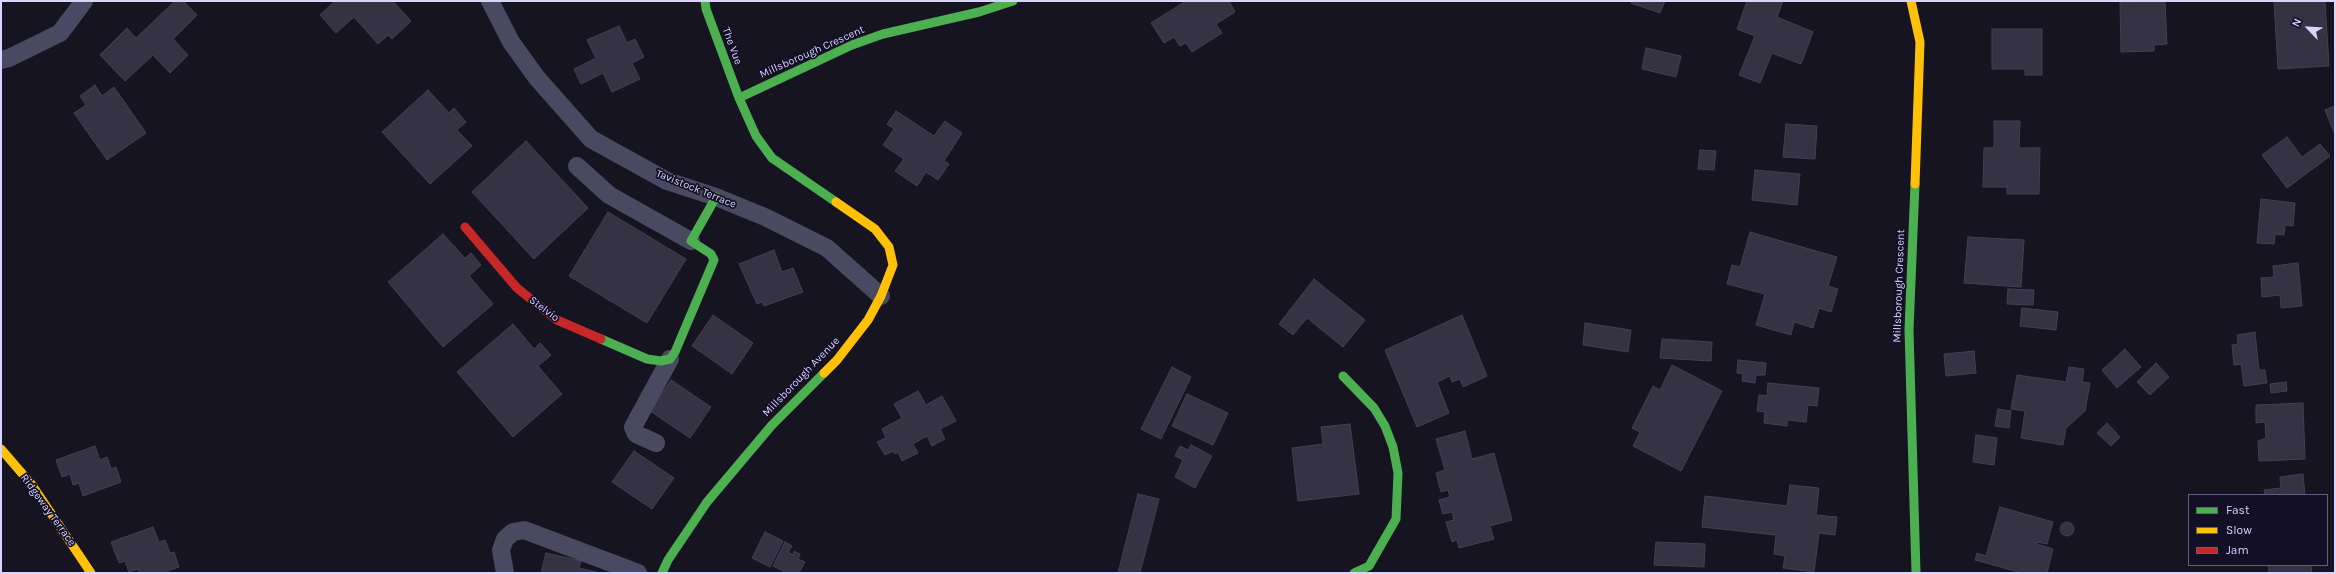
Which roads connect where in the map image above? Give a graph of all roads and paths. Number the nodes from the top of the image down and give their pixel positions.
1 (84, 1) edge
2 (490, 1) edge
3 (705, 1) edge
4 (1013, 1) edge
5 (1911, 1) edge
6 (1, 60) edge
7 (739, 98) junction
8 (577, 166) dead end
9 (716, 197) junction
10 (465, 227) dead end
11 (691, 241) junction
12 (881, 296) junction
13 (670, 359) junction
14 (1343, 376) dead end
15 (656, 443) dead end
16 (1, 449) edge
17 (91, 573) edge
18 (504, 573) edge
19 (638, 573) edge
20 (662, 573) edge
21 (1354, 573) edge
22 (1916, 573) edge

1 - 6 street
2 - 9 street, Tavistock Terrace
3 - 7 street, The Vue
4 - 7 street, Millsborough Crescent
5 - 22 street, Millsborough Crescent
7 - 12 street, Millsborough Avenue
8 - 11 street
9 - 11 street
9 - 12 street, Tavistock Terrace
10 - 13 street, Stelvio
11 - 13 street
12 - 20 street, Millsborough Avenue
13 - 15 street
14 - 21 street
16 - 17 street, Ridgeway Terrace
18 - 19 street

